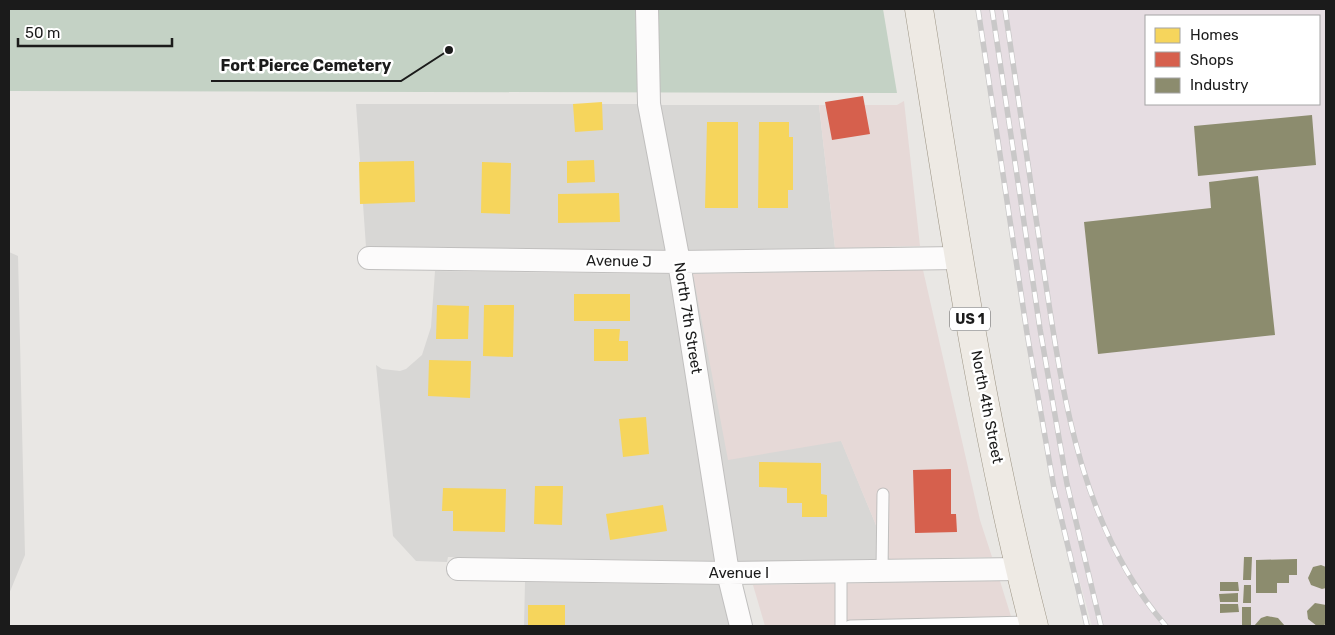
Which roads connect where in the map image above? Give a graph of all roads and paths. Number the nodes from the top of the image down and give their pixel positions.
1 (647, 9) edge
2 (919, 9) edge
3 (370, 258) dead end
4 (958, 258) junction
5 (679, 262) junction
6 (883, 494) dead end
7 (458, 569) dead end
8 (1020, 569) junction
9 (841, 571) junction
10 (882, 571) junction
11 (728, 574) junction
12 (1034, 624) edge
13 (741, 626) edge
14 (841, 626) edge
15 (850, 626) edge

1 - 5 street, North 7th Street
2 - 4 main road, North 4th Street / US 1
3 - 5 street, Avenue J
4 - 5 street, Avenue J
4 - 8 main road, North 4th Street / US 1
5 - 11 street, North 7th Street
6 - 10 lane
7 - 11 street, Avenue I
8 - 10 street, Avenue I
8 - 12 main road, North 4th Street / US 1
9 - 10 street, Avenue I
9 - 11 street, Avenue I
9 - 14 lane
11 - 13 street, North 7th Street
12 - 15 lane

